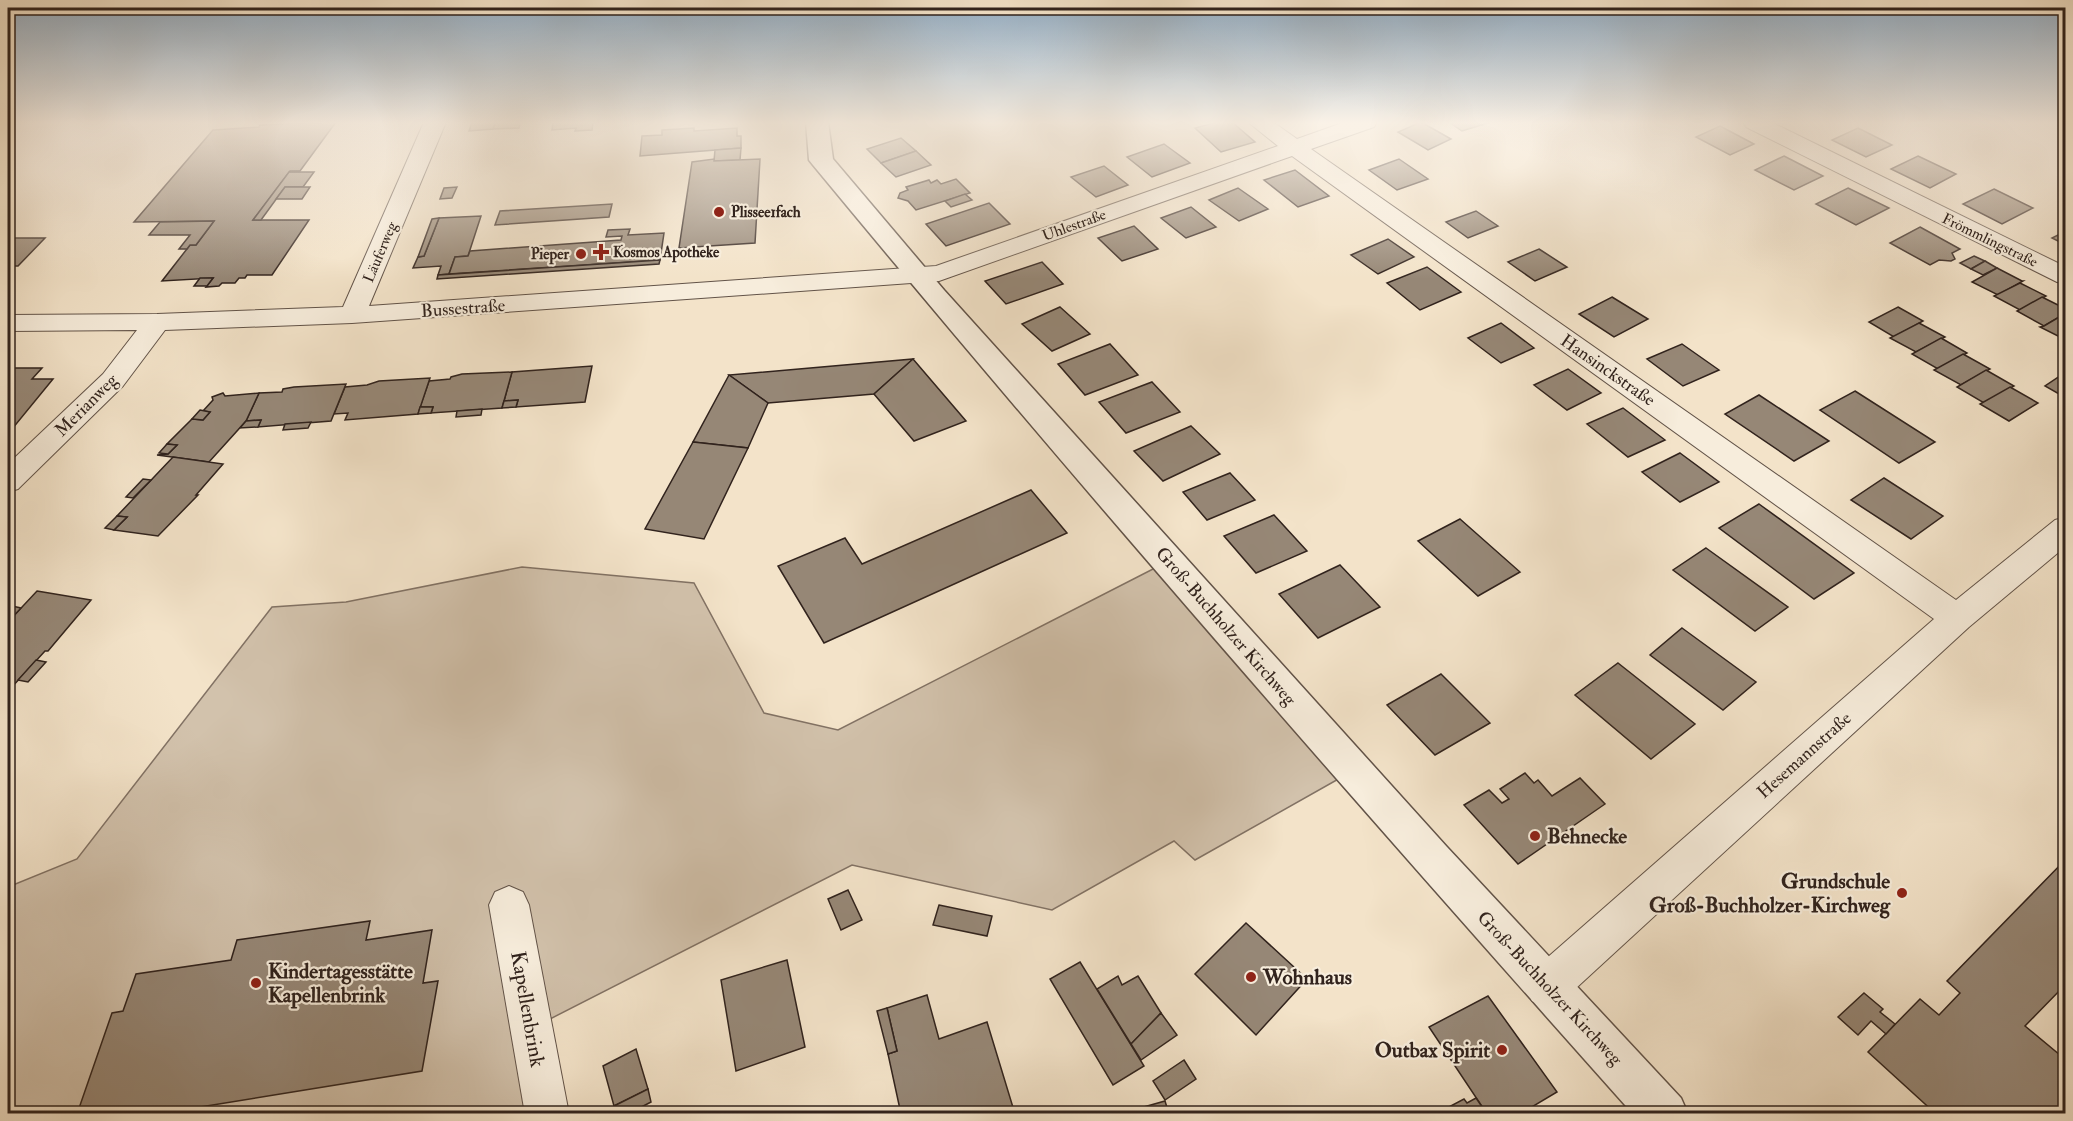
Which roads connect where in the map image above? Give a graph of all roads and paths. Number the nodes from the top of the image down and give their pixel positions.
1 (413, 174) edge
2 (833, 174) edge
3 (1215, 174) edge
4 (1334, 174) edge
5 (1859, 174) edge
6 (917, 275) junction
7 (2066, 277) edge
8 (352, 315) junction
9 (157, 322) junction
10 (8, 323) edge
11 (8, 481) edge
12 (2066, 528) edge
13 (1957, 618) junction
14 (509, 905) dead end
15 (1547, 986) junction
16 (546, 1113) edge
17 (1665, 1113) edge

1 - 8 street, Läuferweg
2 - 6 street, Groß-Buchholzer Kirchweg
3 - 6 street, Uhlestraße
4 - 13 street, Hansinckstraße
5 - 7 street, Frömmlingstraße
6 - 8 street, Bussestraße
6 - 15 street, Groß-Buchholzer Kirchweg
8 - 9 street, Bussestraße
9 - 10 street, Bussestraße
9 - 11 street, Merianweg
12 - 13 street, Hesemannstraße
13 - 15 street, Hesemannstraße
14 - 16 street, Kapellenbrink
15 - 17 street, Groß-Buchholzer Kirchweg

